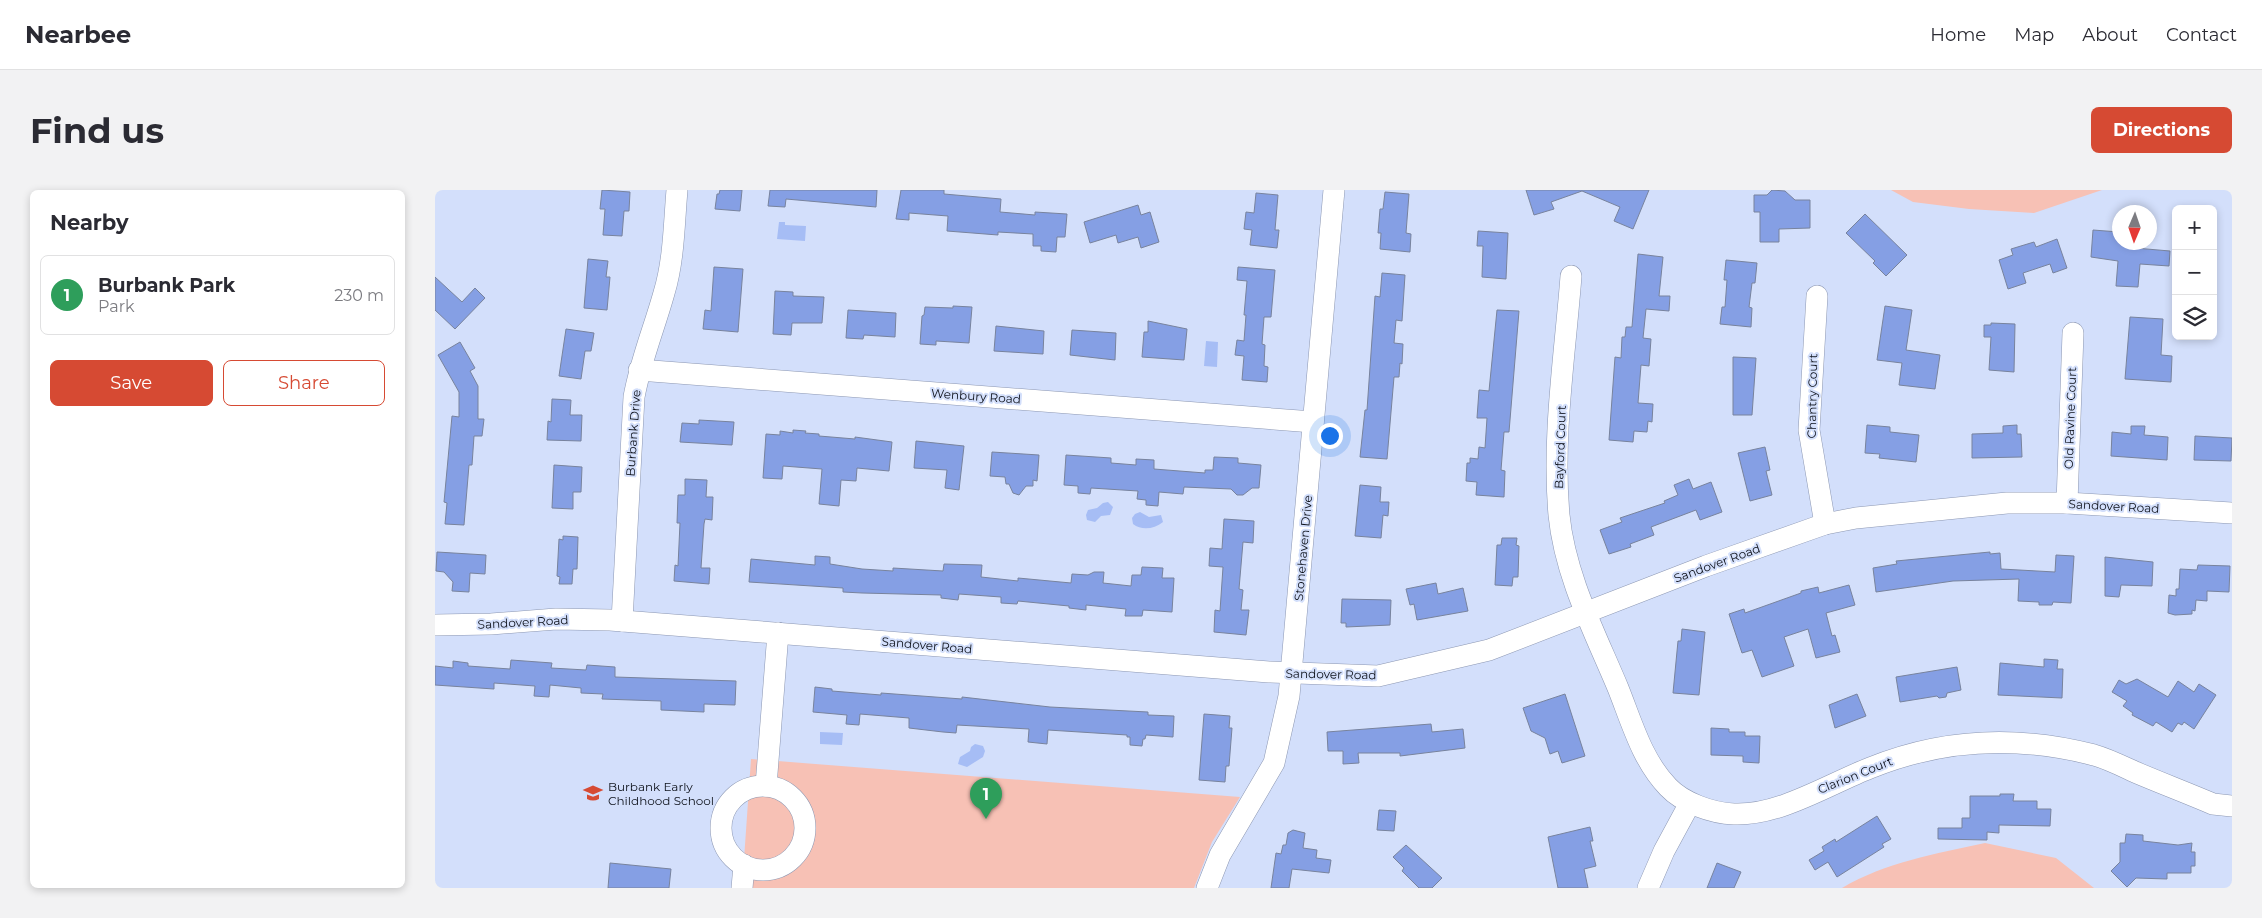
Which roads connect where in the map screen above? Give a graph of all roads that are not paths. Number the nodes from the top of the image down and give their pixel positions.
1 (677, 190) edge
2 (1334, 190) edge
3 (1571, 276) dead end
4 (1817, 296) dead end
5 (2073, 333) dead end
6 (639, 370) junction
7 (1313, 422) junction
8 (2067, 503) junction
9 (2232, 512) edge
10 (1825, 524) junction
11 (1586, 614) junction
12 (623, 621) junction
13 (435, 625) edge
14 (778, 634) junction
15 (1291, 674) junction
16 (766, 786) junction
17 (1690, 803) junction
18 (2232, 806) edge
19 (744, 865) junction
20 (742, 888) edge
21 (1207, 888) edge
22 (1648, 888) edge

1 - 6 street, Burbank Drive
2 - 7 street, Stonehaven Drive
3 - 11 street, Bayford Court
4 - 10 street, Chantry Court
5 - 8 street, Old Ravine Court
6 - 7 street, Wenbury Road
6 - 12 street, Burbank Drive
7 - 15 street, Stonehaven Drive
8 - 9 street, Sandover Road
8 - 10 street, Sandover Road
10 - 11 street, Sandover Road
11 - 15 street, Sandover Road
11 - 17 street, Clarion Court
12 - 13 street, Sandover Road
12 - 14 street, Sandover Road
14 - 15 street, Sandover Road
14 - 16 street
15 - 21 street, Stonehaven Drive
16 - 19 street
16 - 19 street
17 - 18 street, Clarion Court
17 - 22 street
19 - 20 street

